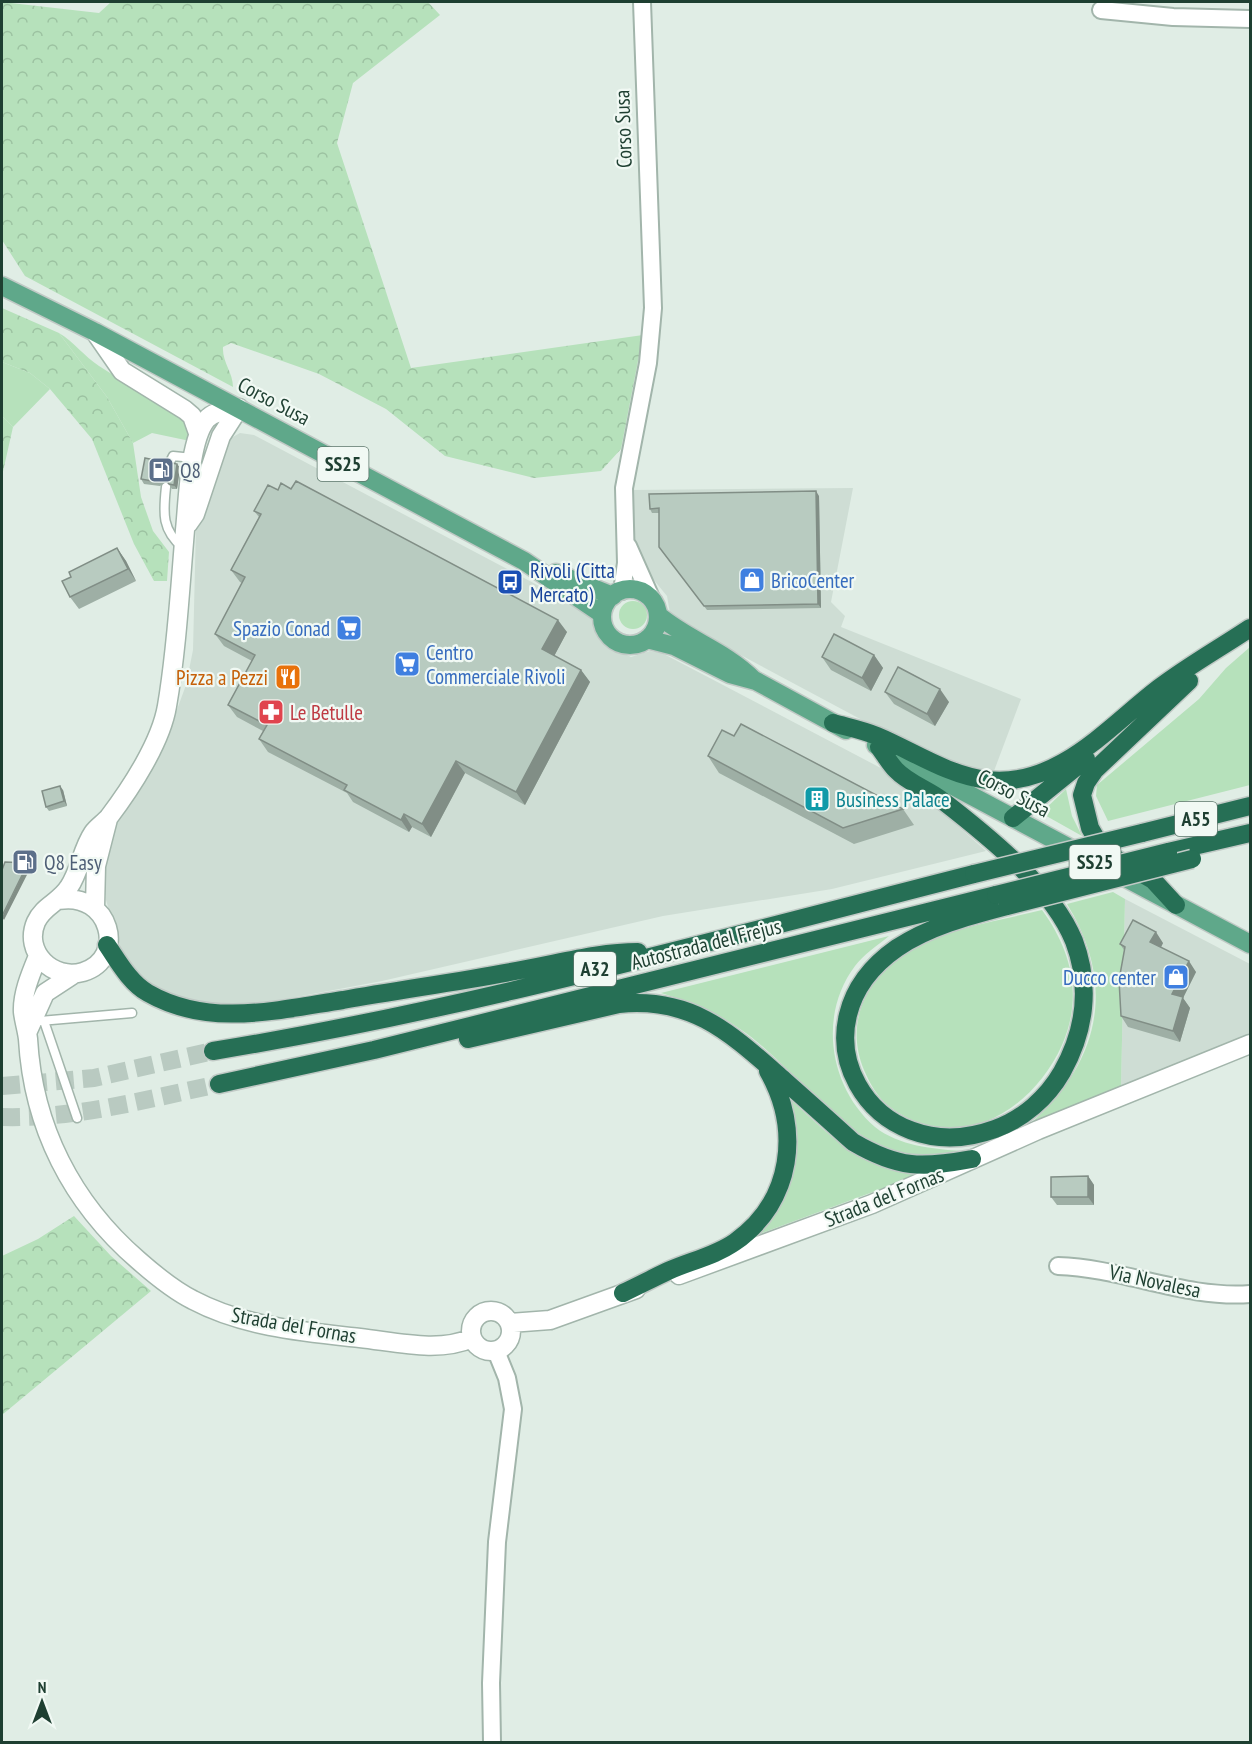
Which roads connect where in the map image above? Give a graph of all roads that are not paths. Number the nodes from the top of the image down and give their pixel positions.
1 (642, 2) edge
2 (1101, 10) dead end
3 (1251, 19) edge
4 (2, 286) edge
5 (95, 332) junction
6 (239, 408) junction
7 (198, 432) junction
8 (194, 459) junction
9 (168, 466) edge
10 (166, 487) edge
11 (197, 509) junction
12 (186, 528) junction
13 (626, 540) junction
14 (183, 548) junction
15 (524, 561) junction
16 (618, 593) junction
17 (655, 608) junction
18 (602, 614) junction
19 (1251, 628) edge
20 (647, 639) junction
21 (756, 681) junction
22 (1165, 700) junction
23 (833, 723) junction
24 (879, 747) junction
25 (1251, 806) edge
26 (108, 818) junction
27 (1013, 818) junction
28 (1142, 833) joint
29 (1251, 833) edge
30 (1168, 852) joint
31 (59, 900) junction
32 (1001, 900) junction
33 (1176, 905) junction
34 (95, 907) junction
35 (1251, 944) edge
36 (107, 945) junction
37 (667, 951) junction
38 (38, 956) junction
39 (74, 974) junction
40 (132, 1013) dead end
41 (35, 1024) junction
42 (1251, 1044) edge
43 (213, 1050) tunnel mouth
44 (374, 1050) junction
45 (763, 1061) junction
46 (219, 1084) tunnel mouth
47 (77, 1118) dead end
48 (972, 1159) junction
49 (1058, 1266) dead end
50 (623, 1293) junction
51 (1251, 1294) edge
52 (510, 1323) junction
53 (472, 1338) junction
54 (496, 1351) junction
55 (492, 1743) edge

1 - 13 street, Corso Susa
2 - 3 street
4 - 5 main road, Corso Susa / SS25
5 - 6 main road, Corso Susa / SS25
5 - 7 street
6 - 7 street
6 - 11 street
6 - 15 main road, Corso Susa / SS25
7 - 8 street
8 - 9 lane
8 - 11 lane
8 - 12 street
10 - 14 lane
11 - 12 street
12 - 14 street
13 - 16 street, Corso Susa
13 - 17 street, Corso Susa
14 - 26 street
15 - 16 main road, Corso Susa / SS25
15 - 18 main road, Corso Susa / SS25
16 - 17 main road, SS25
16 - 18 main road
17 - 20 main road
17 - 21 main road, Corso Susa / SS25
18 - 20 main road, SS25
19 - 22 highway
19 - 23 highway
20 - 21 main road, Corso Susa / SS25
21 - 23 main road, Corso Susa / SS25
22 - 27 highway
22 - 33 highway
23 - 24 main road, Corso Susa / SS25
24 - 27 main road, Corso Susa / SS25
24 - 32 highway
25 - 28 highway, A55
26 - 31 street
26 - 34 street
27 - 33 main road, Corso Susa / SS25
28 - 37 highway, Autostrada del Frejus / A32, bridge
29 - 30 highway, A55
29 - 32 highway, bridge
30 - 32 highway, Autostrada del Frejus / A32, bridge
31 - 34 street
31 - 38 street
32 - 44 highway, Autostrada del Frejus / A32
33 - 35 main road, Corso Susa / SS25
34 - 36 street
36 - 37 highway
36 - 39 street
37 - 43 highway, Autostrada del Frejus / A32
38 - 39 street
38 - 41 street, Strada del Fornas
39 - 41 street
40 - 41 lane
41 - 47 lane, Strada del Fornas
41 - 53 street, Strada del Fornas
42 - 48 street, Strada del Fornas
44 - 45 highway
44 - 46 highway, Autostrada del Frejus / A32
45 - 48 highway
45 - 50 highway
48 - 50 street, Strada del Fornas
49 - 51 street, Via Novalesa
50 - 52 street, Strada del Fornas
52 - 53 street
52 - 54 street
53 - 54 street
54 - 55 street

